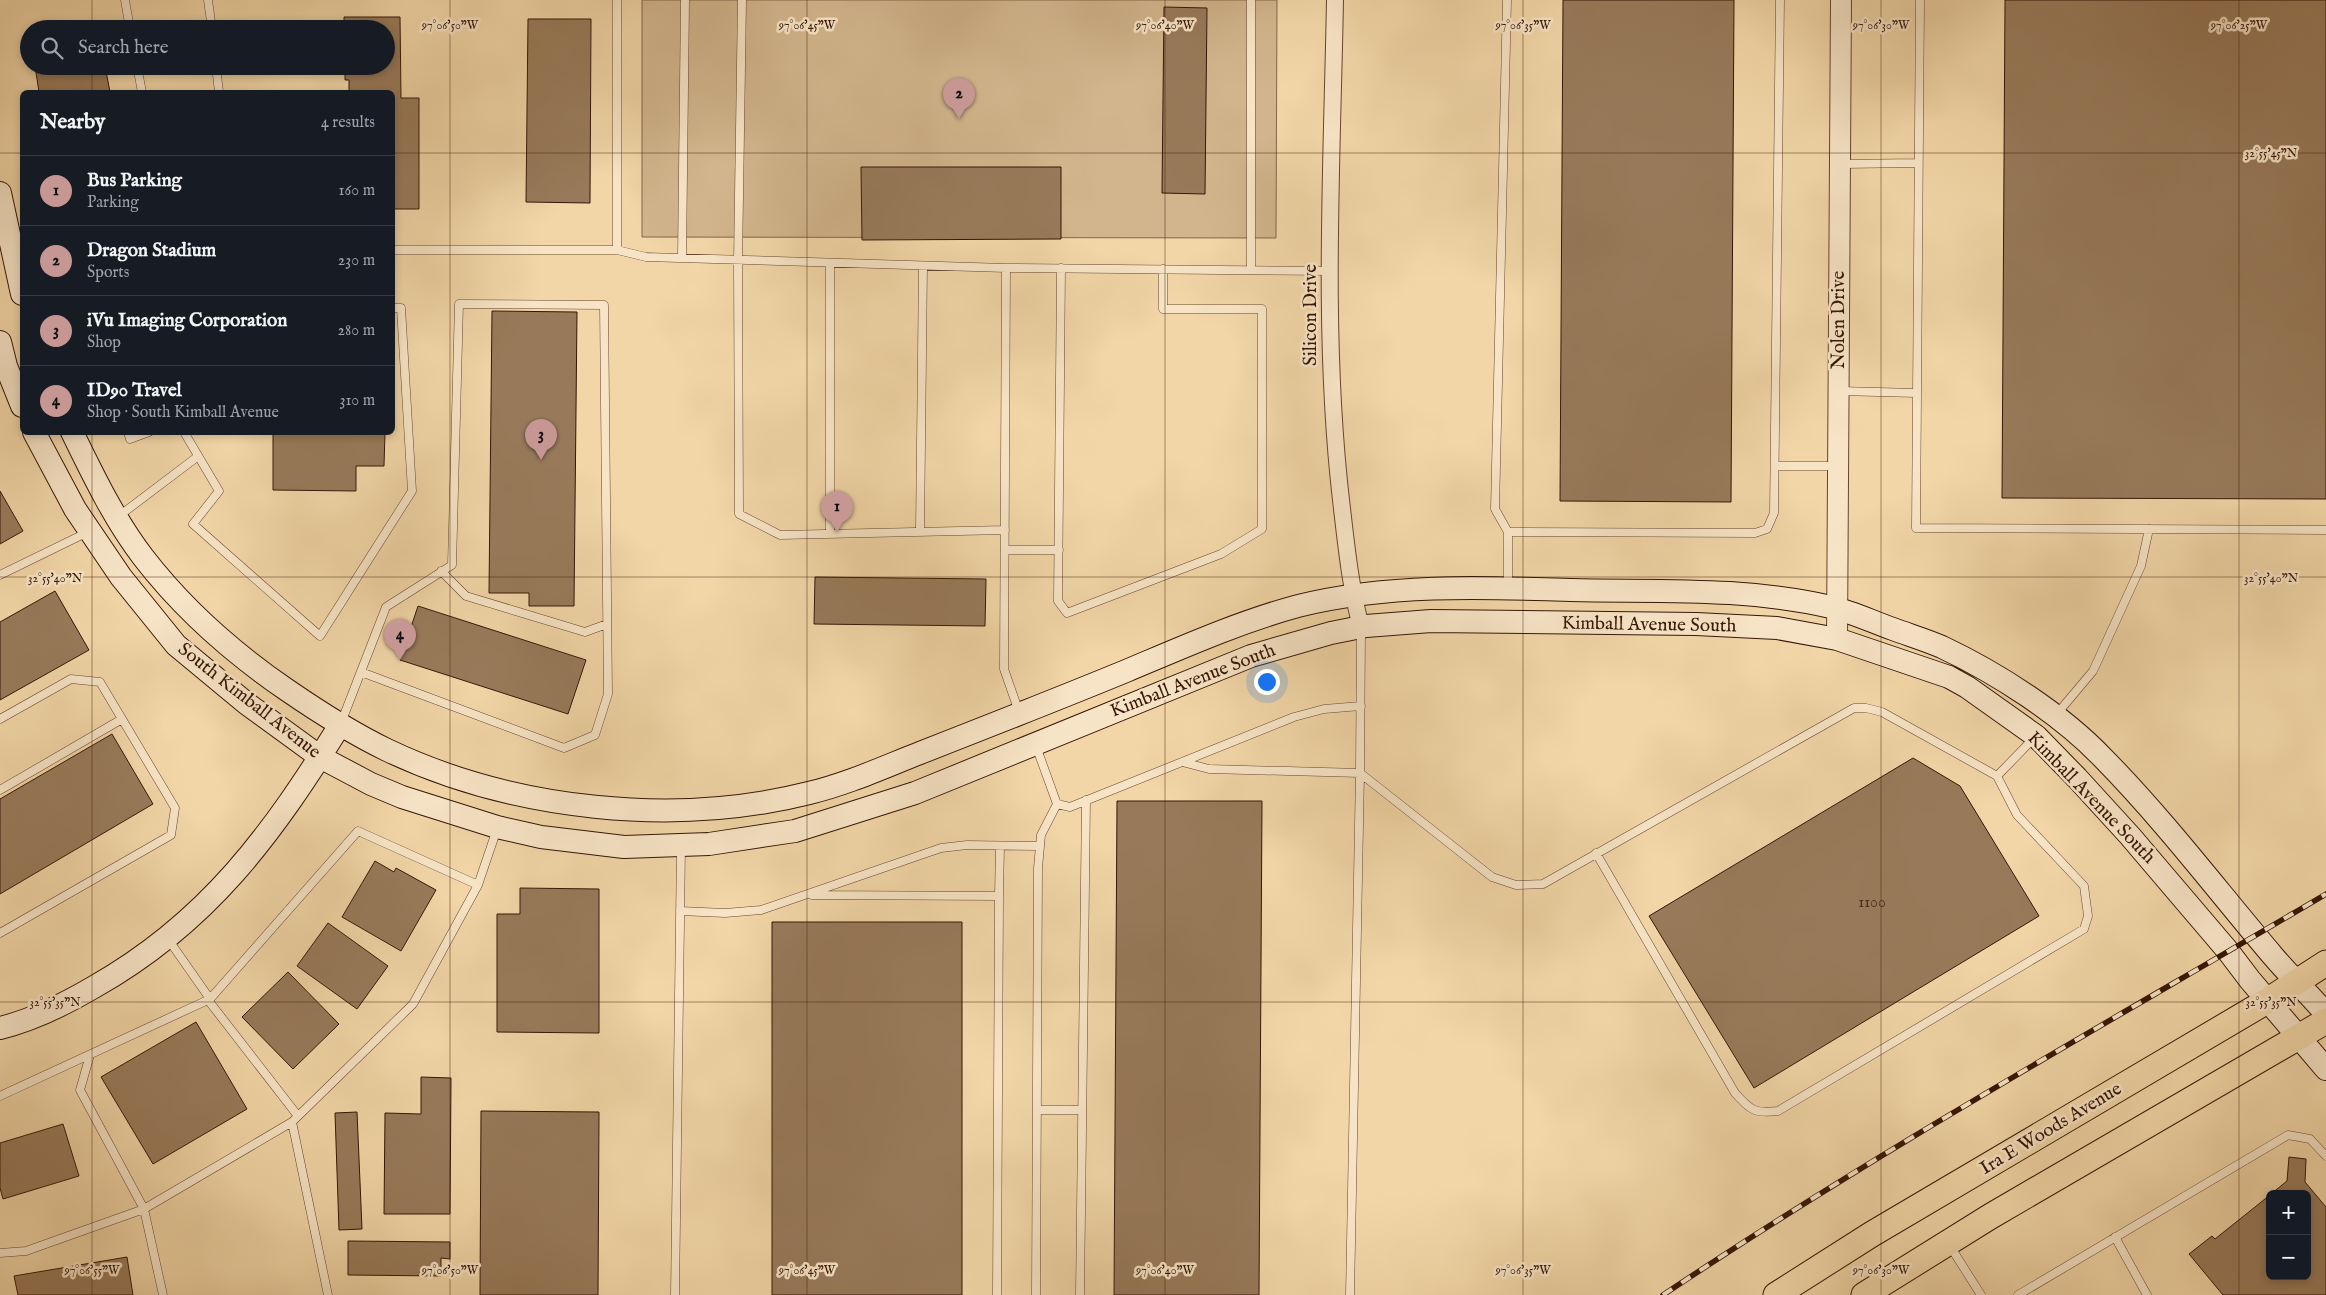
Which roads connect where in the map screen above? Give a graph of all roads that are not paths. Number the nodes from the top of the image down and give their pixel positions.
1 (125, 0) edge
2 (208, 0) edge
3 (618, 0) edge
4 (685, 0) edge
5 (742, 0) edge
6 (1250, 0) edge
7 (1335, 0) edge
8 (1507, 0) edge
9 (1780, 0) edge
10 (1841, 0) edge
11 (1920, 0) edge
12 (128, 20) edge
13 (211, 20) edge
14 (139, 75) edge
15 (217, 75) edge
16 (142, 90) edge
17 (219, 90) edge
18 (1918, 163) junction
19 (1840, 164) junction
20 (0, 193) edge
21 (395, 250) edge
22 (616, 250) junction
23 (682, 258) junction
24 (738, 260) junction
25 (830, 263) junction
26 (923, 266) junction
27 (1006, 268) junction
28 (1061, 268) junction
29 (1163, 269) junction
30 (1251, 270) junction
31 (1331, 271) junction
32 (20, 285) edge
33 (395, 308) edge
34 (0, 342) edge
35 (1838, 391) junction
36 (1917, 393) junction
37 (20, 401) edge
38 (36, 435) edge
39 (74, 435) edge
40 (129, 435) edge
41 (141, 435) edge
42 (186, 435) edge
43 (198, 457) junction
44 (1775, 466) junction
45 (1838, 466) junction
46 (117, 517) junction
47 (2149, 529) junction
48 (1005, 530) junction
49 (2326, 530) edge
50 (90, 532) junction
51 (920, 532) junction
52 (1508, 532) junction
53 (830, 534) junction
54 (1005, 550) junction
55 (1059, 550) junction
56 (441, 571) junction
57 (0, 575) edge
58 (1508, 588) junction
59 (1352, 594) junction
60 (1837, 608) junction
61 (608, 624) junction
62 (1361, 627) junction
63 (1837, 640) junction
64 (361, 672) junction
65 (1361, 706) junction
66 (1019, 714) junction
67 (2055, 716) junction
68 (0, 719) edge
69 (122, 719) junction
70 (340, 725) junction
71 (2036, 736) junction
72 (956, 739) joint
73 (1035, 744) junction
74 (320, 757) junction
75 (1182, 762) junction
76 (1360, 773) junction
77 (1997, 776) junction
78 (0, 790) edge
79 (916, 794) joint
80 (1086, 800) junction
81 (1057, 804) junction
82 (680, 809) junction
83 (497, 827) junction
84 (682, 845) junction
85 (1000, 846) junction
86 (1040, 846) junction
87 (1596, 853) junction
88 (478, 886) junction
89 (805, 895) junction
90 (1000, 896) junction
91 (680, 911) junction
92 (0, 933) edge
93 (168, 938) junction
94 (2326, 963) edge
95 (2297, 981) junction
96 (209, 1000) junction
97 (2267, 1001) junction
98 (2326, 1014) edge
99 (2326, 1021) edge
100 (0, 1028) edge
101 (2298, 1038) junction
102 (90, 1055) junction
103 (2326, 1069) edge
104 (0, 1096) edge
105 (1037, 1110) junction
106 (1082, 1110) junction
107 (295, 1119) junction
108 (2326, 1156) edge
109 (144, 1209) junction
110 (2115, 1237) junction
111 (1948, 1243) junction
112 (0, 1253) edge
113 (163, 1295) edge
114 (328, 1295) edge
115 (675, 1295) edge
116 (997, 1295) edge
117 (1036, 1295) edge
118 (1080, 1295) edge
119 (1350, 1295) edge
120 (1776, 1295) edge
121 (1864, 1295) edge
122 (1981, 1295) edge
123 (2018, 1295) edge
124 (2146, 1295) edge

1 - 12 lane
2 - 13 lane
3 - 22 lane
4 - 23 lane
5 - 24 lane
6 - 30 lane
7 - 31 street, Silicon Drive
8 - 52 lane
9 - 44 lane
10 - 19 street, Nolen Drive
11 - 18 lane
14 - 16 lane
15 - 17 lane
18 - 19 lane
18 - 36 lane
19 - 35 street, Nolen Drive
20 - 32 main road
21 - 22 lane
22 - 23 lane
23 - 24 lane
24 - 25 lane
24 - 53 lane
25 - 26 lane
25 - 53 lane
26 - 27 lane
26 - 51 lane
27 - 28 lane
27 - 48 lane
28 - 29 lane
28 - 55 lane
29 - 30 lane
29 - 55 lane
30 - 31 lane
31 - 59 street, Silicon Drive
33 - 43 lane
34 - 37 main road
35 - 36 lane
35 - 45 street, Nolen Drive
36 - 47 lane
38 - 50 main road, South Kimball Avenue
39 - 46 main road, South Kimball Avenue
40 - 41 lane
42 - 43 lane
43 - 46 lane
44 - 45 lane
44 - 52 lane
45 - 60 street, Nolen Drive
46 - 50 main road
46 - 70 main road, South Kimball Avenue
47 - 49 lane
47 - 67 lane
48 - 51 lane
48 - 54 lane
50 - 57 lane
50 - 74 main road, South Kimball Avenue
51 - 53 lane
52 - 58 lane
54 - 55 lane
54 - 66 lane
56 - 61 lane
56 - 61 lane
56 - 64 lane
58 - 59 main road, Kimball Avenue South
58 - 60 main road, Kimball Avenue South
59 - 62 street, Silicon Drive
59 - 66 main road, Kimball Avenue South
60 - 63 street, Nolen Drive
60 - 67 main road, Kimball Avenue South
61 - 64 lane
62 - 63 main road, Kimball Avenue South
62 - 65 lane
62 - 73 main road, Kimball Avenue South
63 - 71 main road, Kimball Avenue South
64 - 70 lane
65 - 75 lane
65 - 76 lane
66 - 72 main road, Kimball Avenue South
66 - 73 main road
67 - 71 main road
67 - 95 main road, Kimball Avenue South
68 - 69 lane
69 - 78 lane
69 - 92 lane
70 - 74 main road
70 - 82 main road, South Kimball Avenue
71 - 77 lane
71 - 97 main road, Kimball Avenue South
72 - 82 main road, South Kimball Avenue
73 - 79 main road, Kimball Avenue South
73 - 81 lane
74 - 83 main road, South Kimball Avenue
74 - 93 main road
75 - 76 lane
75 - 80 lane
76 - 87 lane
76 - 119 lane
77 - 87 lane
77 - 87 lane
79 - 84 main road, South Kimball Avenue
80 - 81 lane
80 - 106 lane
81 - 86 lane
82 - 84 main road
83 - 84 main road, South Kimball Avenue
83 - 88 lane
84 - 91 lane
85 - 86 lane
85 - 89 lane
85 - 90 lane
86 - 105 lane
88 - 96 lane
88 - 107 lane
89 - 90 lane
89 - 91 lane
90 - 116 lane
91 - 115 lane
93 - 96 lane
93 - 100 main road
94 - 95 main road, Ira E Woods Avenue
95 - 97 main road, Ira E Woods Avenue
95 - 98 main road, Kimball Avenue South
96 - 102 lane
96 - 107 lane
97 - 101 main road, Kimball Avenue South
97 - 120 main road, Ira E Woods Avenue
99 - 101 main road
101 - 103 main road, Kimball Avenue South
101 - 111 main road
102 - 104 lane
102 - 109 lane
105 - 106 lane
105 - 117 lane
106 - 118 lane
107 - 109 lane
107 - 114 lane
108 - 110 lane
109 - 112 lane
109 - 113 lane
110 - 123 lane
110 - 124 lane
111 - 121 main road
111 - 122 lane

